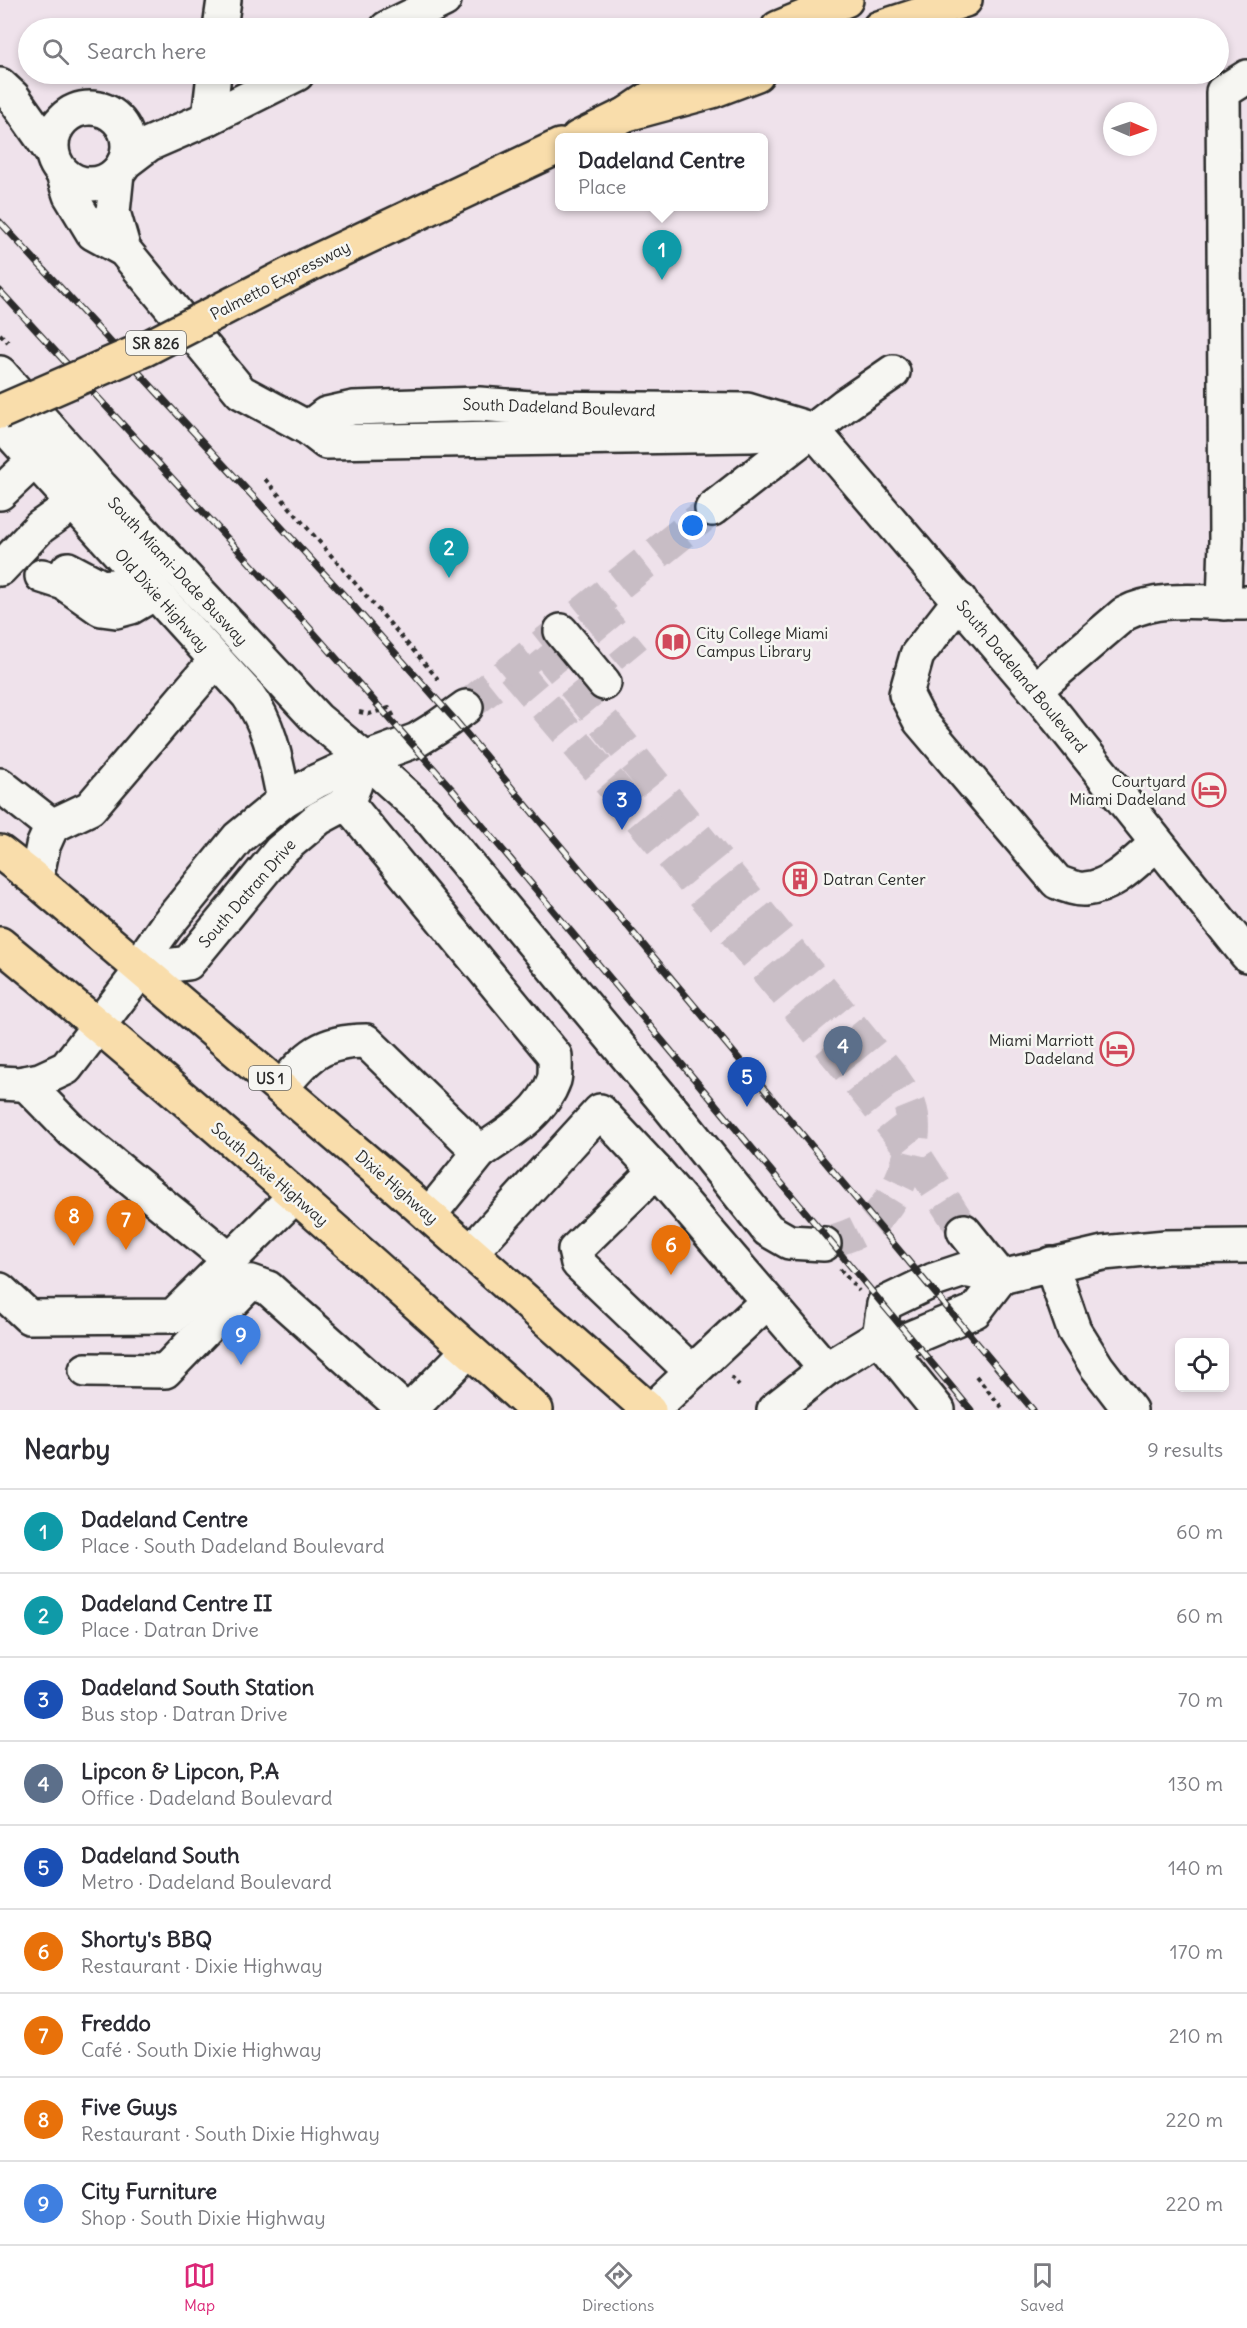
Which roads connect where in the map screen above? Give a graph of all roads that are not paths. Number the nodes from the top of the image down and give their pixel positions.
1 (224, 0) edge
2 (444, 0) edge
3 (846, 0) edge
4 (965, 0) edge
5 (221, 18) edge
6 (407, 18) edge
7 (802, 18) edge
8 (910, 18) edge
9 (210, 84) edge
10 (276, 84) edge
11 (671, 84) edge
12 (731, 84) edge
13 (1235, 85) edge
14 (6, 91) edge
15 (78, 109) junction
16 (627, 114) junction
17 (115, 117) junction
18 (194, 123) junction
19 (588, 133) edge
20 (555, 148) edge
21 (57, 163) junction
22 (121, 168) junction
23 (124, 250) junction
24 (893, 372) dead end
25 (0, 373) edge
26 (479, 404) junction
27 (0, 412) edge
28 (0, 422) edge
29 (308, 428) junction
30 (813, 430) junction
31 (480, 438) junction
32 (35, 460) junction
33 (0, 493) edge
34 (74, 503) junction
35 (712, 509) tunnel mouth
36 (24, 570) edge
37 (151, 588) junction
38 (960, 600) junction
39 (1236, 603) edge
40 (569, 640) dead end
41 (216, 660) junction
42 (604, 683) dead end
43 (1035, 690) junction
44 (466, 707) tunnel mouth
45 (365, 759) junction
46 (0, 785) edge
47 (284, 800) junction
48 (347, 803) junction
49 (52, 826) junction
50 (1156, 844) junction
51 (0, 852) edge
52 (36, 880) junction
53 (0, 944) edge
54 (1247, 955) edge
55 (141, 969) junction
56 (98, 1025) junction
57 (12, 1083) edge
58 (281, 1088) junction
59 (480, 1152) junction
60 (656, 1171) junction
61 (295, 1196) junction
62 (429, 1215) junction
63 (964, 1231) tunnel mouth
64 (824, 1244) tunnel mouth
65 (1247, 1246) edge
66 (471, 1252) junction
67 (230, 1260) junction
68 (1051, 1264) junction
69 (1000, 1277) junction
70 (0, 1290) edge
71 (767, 1302) junction
72 (879, 1337) junction
73 (469, 1350) junction
74 (826, 1369) junction
75 (86, 1370) dead end
76 (692, 1372) junction
77 (789, 1405) edge
78 (405, 1410) edge
79 (410, 1410) edge
80 (536, 1410) edge
81 (650, 1410) edge
82 (938, 1410) edge
83 (1130, 1410) edge

1 - 5 street
2 - 6 street
3 - 7 highway
4 - 8 highway
9 - 18 street
10 - 18 street
11 - 16 highway
12 - 16 highway
13 - 39 street
14 - 15 street, South Dadeland Boulevard
14 - 21 street, South Dadeland Boulevard
15 - 17 street, South Dadeland Boulevard
15 - 21 street
16 - 19 highway
17 - 18 street
17 - 22 street, South Dadeland Boulevard
18 - 22 street
20 - 27 highway, Palmetto Expressway / SR 826, bridge
21 - 22 street
21 - 23 street, South Dadeland Boulevard
22 - 23 street, South Dadeland Boulevard
23 - 29 street, South Dadeland Boulevard
24 - 30 street
25 - 45 street, South Miami-Dade Busway
26 - 29 street, South Dadeland Boulevard
26 - 30 street, South Dadeland Boulevard
26 - 31 street
28 - 32 street, Old Dixie Highway
29 - 31 street, South Dadeland Boulevard
30 - 31 street, South Dadeland Boulevard
30 - 35 street
30 - 38 street, South Dadeland Boulevard
32 - 33 street
32 - 34 street, Old Dixie Highway
34 - 36 street
34 - 37 street, Old Dixie Highway
36 - 37 street
37 - 41 street, Old Dixie Highway
38 - 43 street, South Dadeland Boulevard
38 - 50 street
39 - 43 street
40 - 42 street
41 - 47 street, Old Dixie Highway
41 - 49 street
43 - 50 street, South Dadeland Boulevard
44 - 45 street
45 - 47 street
45 - 48 street
45 - 64 street, South Miami-Dade Busway
46 - 49 street
47 - 55 street
48 - 55 street, South Datran Drive
48 - 59 street
49 - 52 street
50 - 54 street, South Dadeland Boulevard
51 - 52 highway, US 1
52 - 55 highway, US 1
53 - 56 highway, South Dixie Highway
55 - 56 street
55 - 58 highway, Dixie Highway / US 1
56 - 57 street
56 - 61 highway, South Dixie Highway
57 - 67 street
58 - 59 street
58 - 62 highway, Dixie Highway / US 1
59 - 62 street
60 - 66 street
60 - 71 street
60 - 76 street
61 - 67 street
61 - 73 highway, South Dixie Highway
62 - 66 highway, Dixie Highway / US 1
63 - 69 street
65 - 68 street
66 - 81 highway, Dixie Highway / US 1
67 - 70 street
68 - 69 street
68 - 83 street
69 - 72 street
69 - 72 street
71 - 74 street
71 - 76 street
72 - 74 street
72 - 82 street
73 - 79 street
73 - 80 highway, South Dixie Highway
74 - 77 street
75 - 78 street
76 - 81 street

